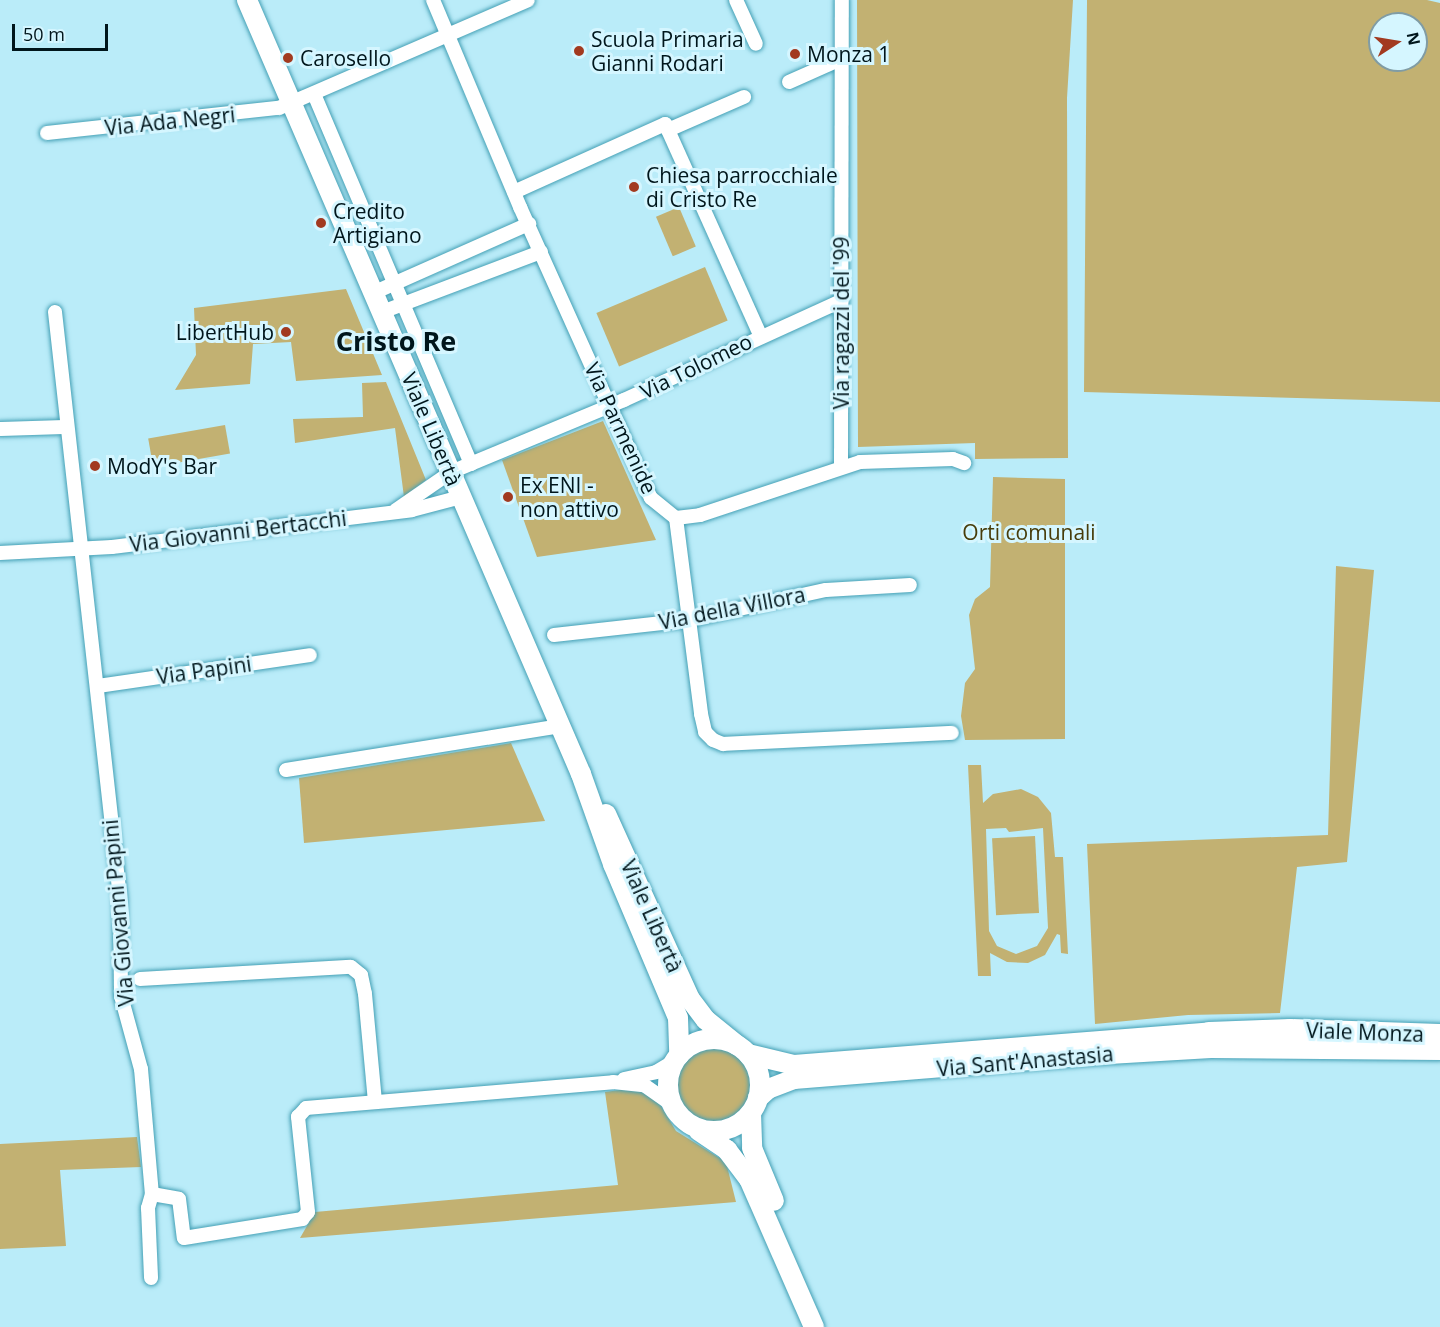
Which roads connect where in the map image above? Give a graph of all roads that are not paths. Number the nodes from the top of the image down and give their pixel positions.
1 (247, 0) edge
2 (433, 0) edge
3 (528, 0) edge
4 (736, 0) edge
5 (842, 0) edge
6 (448, 33) junction
7 (756, 44) dead end
8 (841, 59) junction
9 (789, 82) dead end
10 (314, 94) junction
11 (744, 97) dead end
12 (292, 104) junction
13 (668, 130) junction
14 (47, 133) dead end
15 (514, 192) junction
16 (529, 224) junction
17 (541, 252) junction
18 (395, 284) junction
19 (373, 293) junction
20 (841, 302) junction
21 (403, 303) junction
22 (55, 312) dead end
23 (382, 312) junction
24 (760, 335) junction
25 (609, 406) junction
26 (65, 427) junction
27 (0, 429) edge
28 (964, 463) dead end
29 (471, 464) junction
30 (842, 466) junction
31 (451, 472) junction
32 (461, 497) junction
33 (396, 510) junction
34 (676, 518) junction
35 (81, 547) junction
36 (0, 553) edge
37 (910, 585) dead end
38 (689, 620) junction
39 (554, 635) dead end
40 (310, 655) dead end
41 (98, 686) junction
42 (561, 726) junction
43 (952, 733) dead end
44 (286, 770) dead end
45 (581, 774) junction
46 (140, 979) dead end
47 (1440, 1034) edge
48 (1294, 1038) junction
49 (743, 1050) junction
50 (1440, 1050) edge
51 (676, 1058) junction
52 (613, 1082) junction
53 (375, 1102) junction
54 (671, 1104) junction
55 (754, 1105) junction
56 (689, 1124) junction
57 (152, 1194) junction
58 (151, 1278) dead end
59 (814, 1327) edge
60 (828, 1327) edge

1 - 12 main road, Viale Libertà
2 - 6 street, Via Parmenide
3 - 6 street, Via Ada Negri
4 - 7 street
5 - 8 street, Via ragazzi del '99
6 - 10 street, Via Ada Negri
6 - 15 street, Via Parmenide
8 - 9 street
8 - 20 street, Via ragazzi del '99
10 - 12 street, Via Ada Negri
10 - 18 street, Viale Libertà
11 - 13 street
12 - 14 street, Via Ada Negri
12 - 19 main road, Viale Libertà
13 - 15 street
13 - 24 street
15 - 16 street, Via Parmenide
16 - 17 street, Via Parmenide
16 - 18 street
17 - 21 street
17 - 25 street, Via Parmenide
18 - 19 street
18 - 21 street, Viale Libertà
19 - 23 main road, Viale Libertà
20 - 24 street, Via Tolomeo
20 - 30 street, Via ragazzi del '99
21 - 23 street
21 - 29 street, Viale Libertà
22 - 26 street
23 - 31 main road, Viale Libertà
24 - 25 street, Via Tolomeo
25 - 29 street, Via Tolomeo
25 - 34 street, Via Parmenide
26 - 27 street
26 - 35 street
28 - 30 street
29 - 31 street, Via Tolomeo
30 - 34 street
31 - 32 main road, Viale Libertà
31 - 33 street, Via Giovanni Bertacchi
32 - 33 street, Via Giovanni Bertacchi
32 - 42 main road, Viale Libertà
33 - 35 street, Via Giovanni Bertacchi
34 - 38 street
35 - 36 street, Via Giovanni Bertacchi
35 - 41 street, Via Giovanni Papini
37 - 38 street, Via della Villora
38 - 39 street, Via della Villora
38 - 43 street
40 - 41 street, Via Papini
41 - 57 street, Via Giovanni Papini
42 - 44 street
42 - 45 main road, Viale Libertà
45 - 49 main road, Viale Libertà
45 - 51 main road, Viale Libertà
46 - 53 street
47 - 48 main road, Viale Monza
48 - 49 main road, Via Sant'Anastasia
48 - 50 main road, Viale Monza
48 - 55 main road, Via Sant'Anastasia
49 - 51 main road
49 - 55 main road
51 - 52 street
51 - 54 main road
52 - 53 street
52 - 54 street
53 - 57 street
54 - 56 main road
55 - 56 main road
55 - 60 main road
56 - 59 main road
57 - 58 street, Via Giovanni Papini

